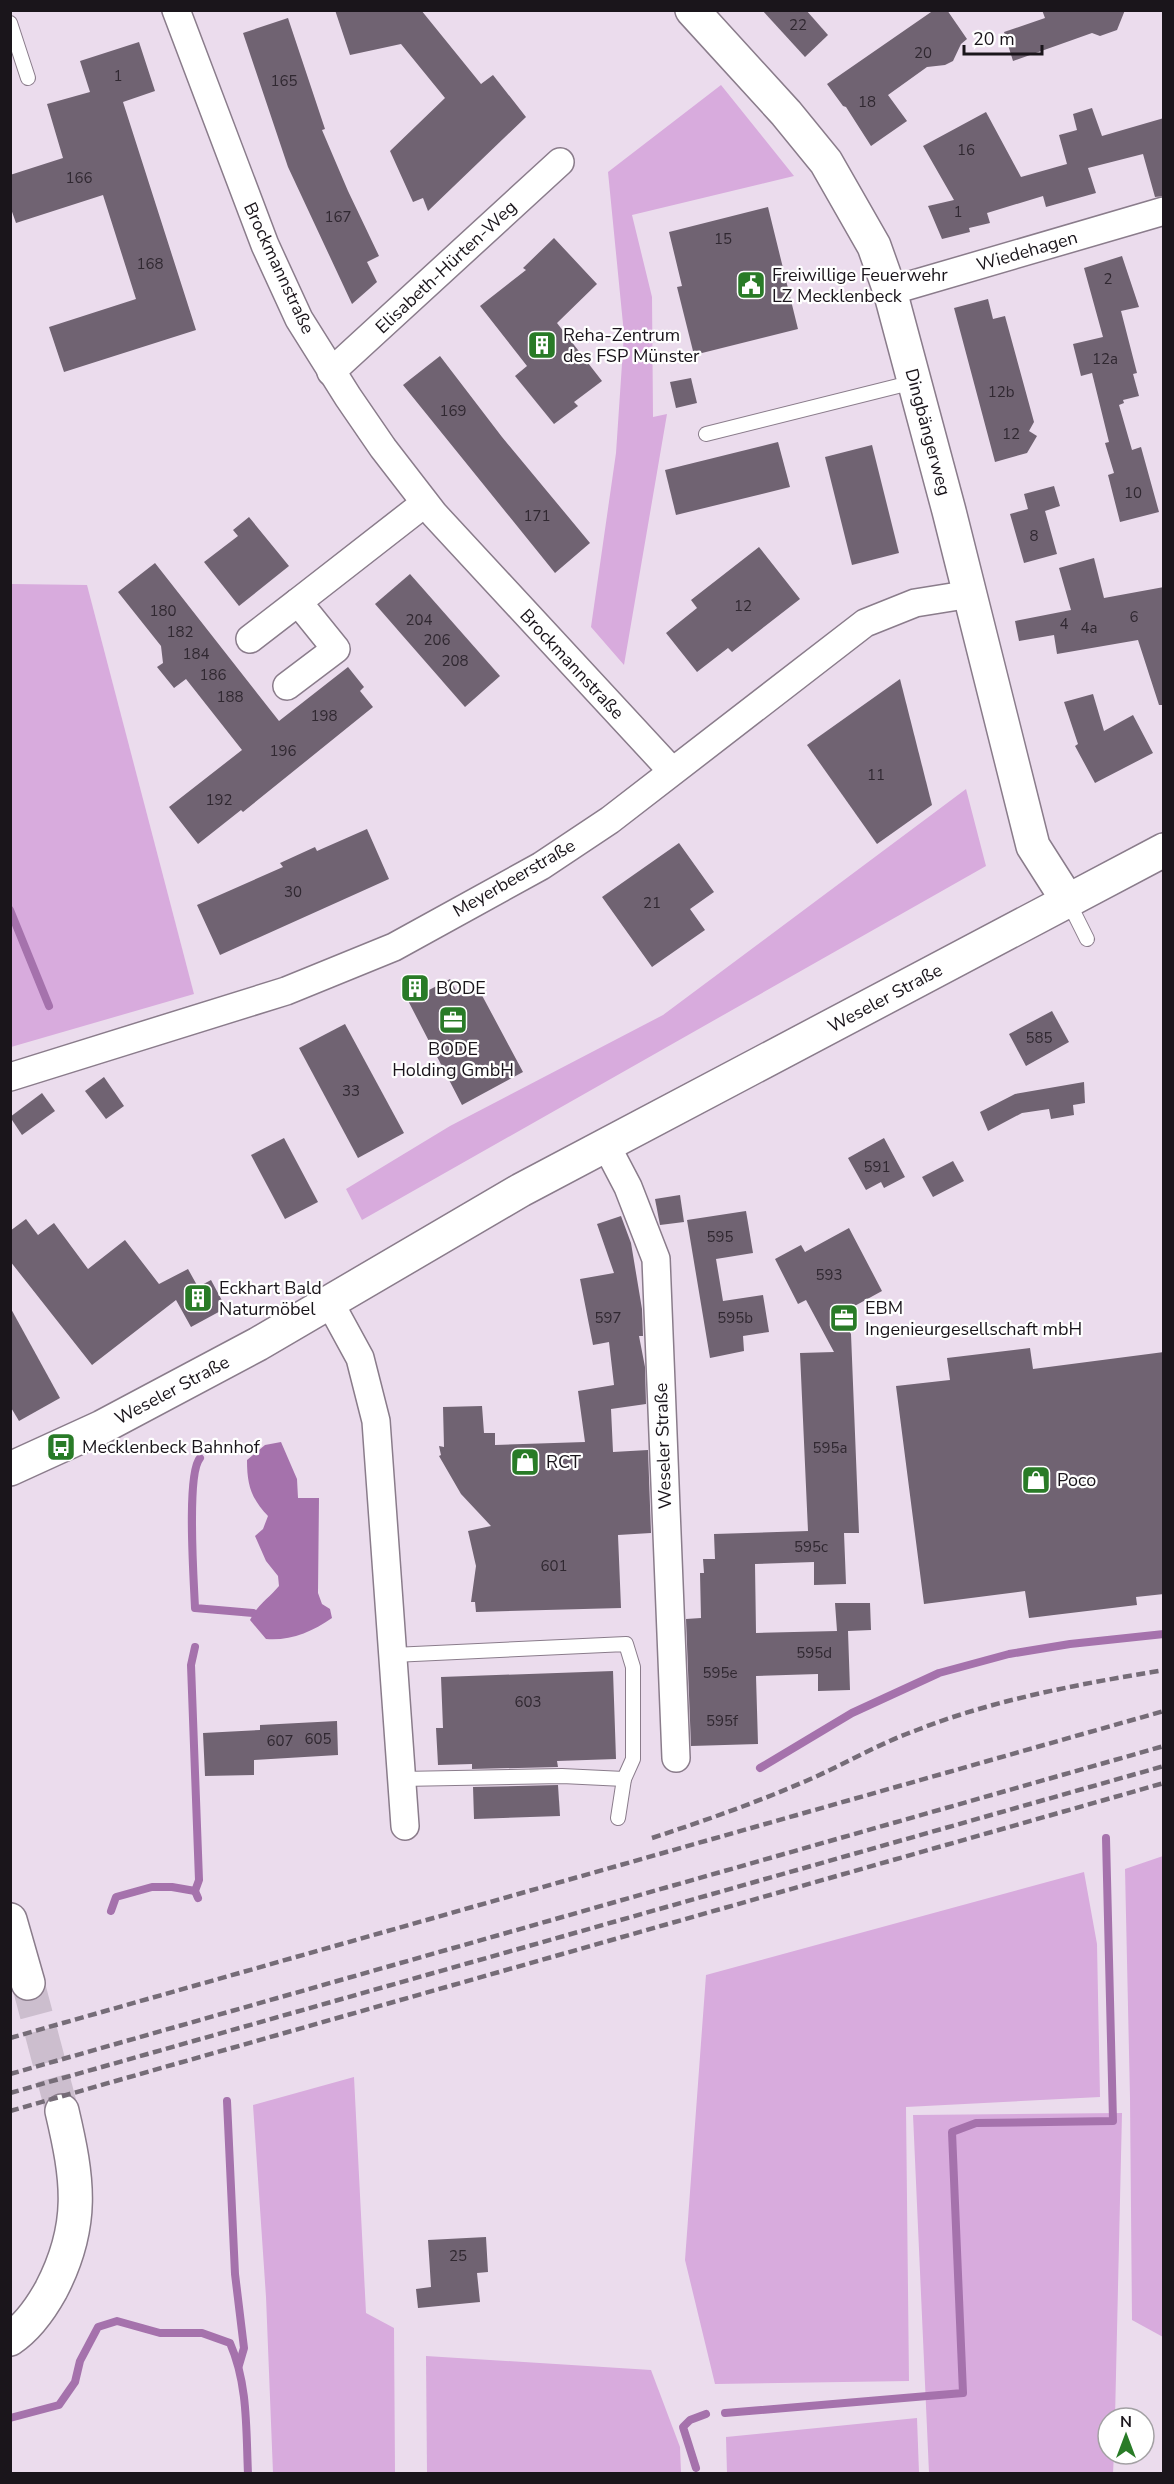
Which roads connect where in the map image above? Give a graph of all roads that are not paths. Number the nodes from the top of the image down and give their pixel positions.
1 (176, 10) edge
2 (692, 10) edge
3 (10, 23) edge
4 (28, 78) dead end
5 (560, 162) dead end
6 (1164, 211) edge
7 (890, 291) junction
8 (331, 372) junction
9 (914, 382) junction
10 (706, 434) dead end
11 (425, 503) junction
12 (970, 594) junction
13 (298, 602) junction
14 (250, 639) dead end
15 (287, 686) dead end
16 (672, 771) junction
17 (1164, 850) edge
18 (1068, 901) junction
19 (1087, 939) dead end
20 (10, 1077) edge
21 (606, 1145) junction
22 (330, 1303) junction
23 (10, 1469) edge
24 (393, 1655) junction
25 (676, 1758) dead end
26 (401, 1779) junction
27 (624, 1779) junction
28 (618, 1818) dead end
29 (405, 1826) dead end
30 (10, 1920) edge
31 (28, 1983) tunnel mouth
32 (62, 2110) tunnel mouth
33 (10, 2339) edge

1 - 8 street, Brockmannstraße
2 - 7 main road, Dingbängerweg
3 - 4 lane
5 - 8 street, Elisabeth-Hürten-Weg
6 - 7 street, Wiedehagen
7 - 9 main road, Dingbängerweg
8 - 11 street, Brockmannstraße
9 - 10 lane
9 - 12 main road, Dingbängerweg
11 - 13 street
11 - 16 street, Brockmannstraße
12 - 16 street, Meyerbeerstraße
12 - 18 main road, Dingbängerweg
13 - 14 street
13 - 15 street
16 - 20 street, Meyerbeerstraße
17 - 18 main road, Weseler Straße
18 - 19 lane
18 - 21 main road, Weseler Straße
21 - 22 main road, Weseler Straße
21 - 25 street, Weseler Straße
22 - 23 main road, Weseler Straße
22 - 24 street
24 - 26 street
24 - 27 lane
26 - 27 lane
26 - 29 street
27 - 28 lane
30 - 31 main road
32 - 33 main road

